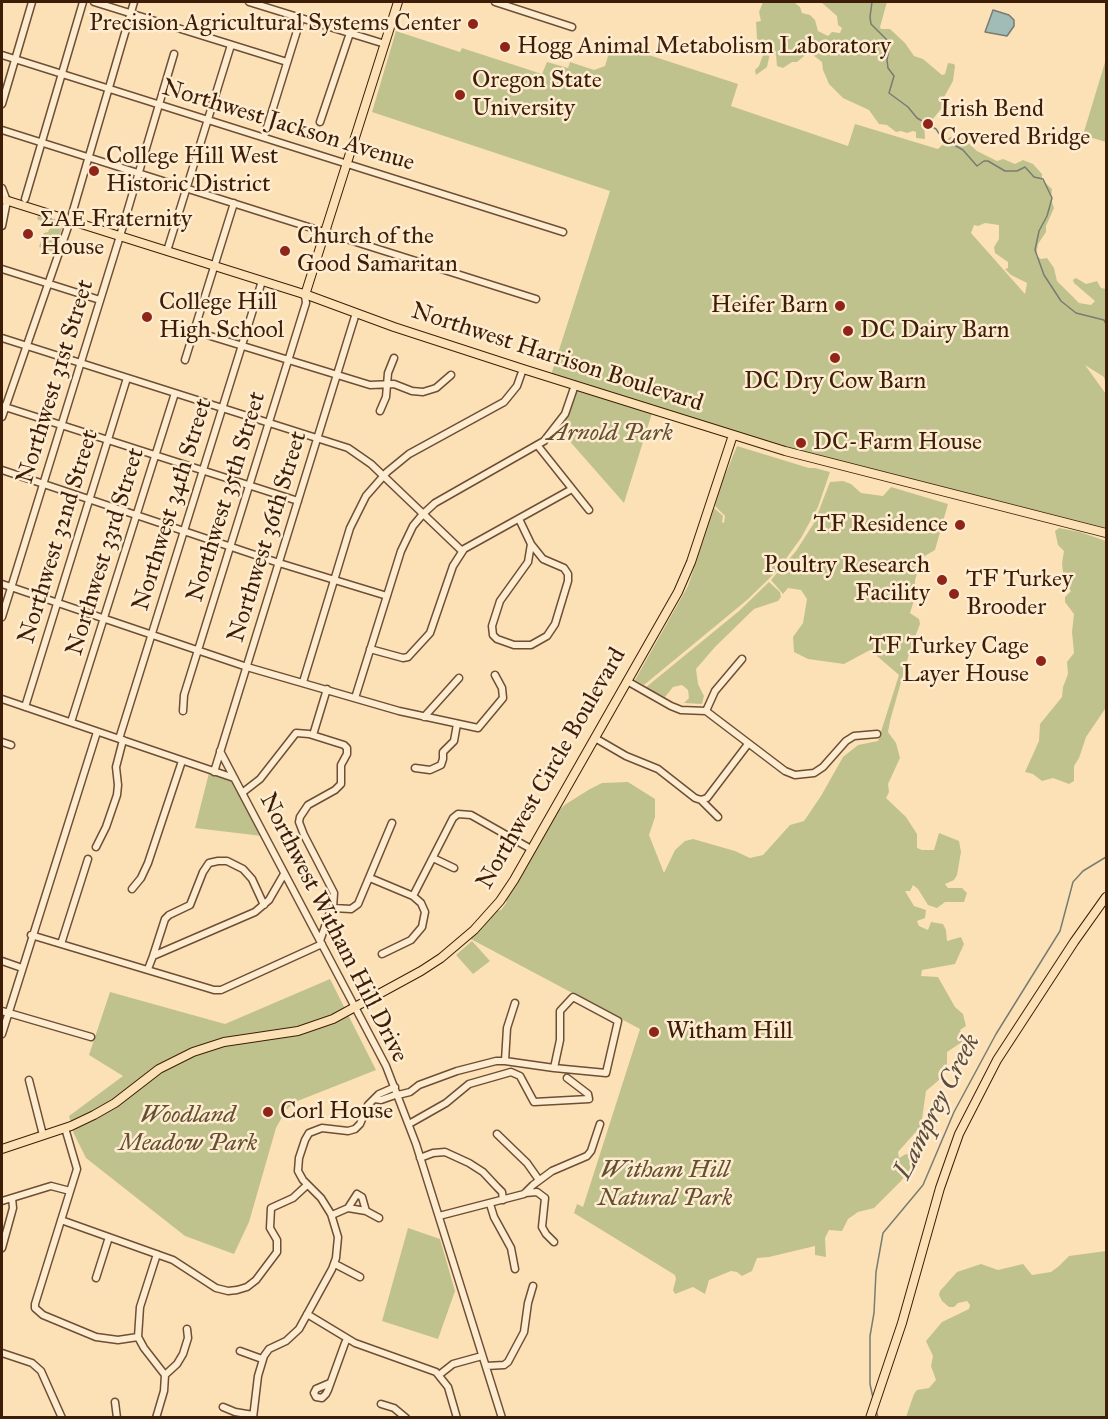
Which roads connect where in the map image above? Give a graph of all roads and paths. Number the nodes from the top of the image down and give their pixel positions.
1 (32, 2) edge
2 (84, 2) edge
3 (94, 2) edge
4 (134, 2) edge
5 (249, 2) edge
6 (398, 2) edge
7 (495, 2) edge
8 (131, 13) junction
9 (301, 18) junction
10 (573, 27) dead end
11 (350, 33) junction
12 (385, 44) junction
13 (231, 45) junction
14 (174, 54) dead end
15 (2, 55) edge
16 (15, 59) junction
17 (287, 62) junction
18 (62, 74) junction
19 (110, 88) junction
20 (2, 104) edge
21 (159, 104) junction
22 (208, 119) junction
23 (321, 122) dead end
24 (2, 130) edge
25 (264, 137) junction
26 (42, 142) junction
27 (89, 157) junction
28 (347, 163) junction
29 (139, 173) junction
30 (2, 188) edge
31 (187, 188) junction
32 (25, 199) dead end
33 (4, 200) edge
34 (234, 203) junction
35 (70, 221) junction
36 (2, 226) edge
37 (326, 231) junction
38 (563, 232) dead end
39 (120, 236) junction
40 (167, 251) junction
41 (214, 266) junction
42 (2, 268) edge
43 (262, 281) junction
44 (48, 284) junction
45 (306, 299) junction
46 (536, 299) dead end
47 (100, 300) junction
48 (356, 313) junction
49 (194, 331) junction
50 (2, 338) edge
51 (242, 345) junction
52 (26, 346) junction
53 (394, 358) dead end
54 (185, 360) dead end
55 (288, 360) junction
56 (80, 363) junction
57 (523, 369) junction
58 (337, 375) junction
59 (451, 375) dead end
60 (127, 378) junction
61 (387, 384) junction
62 (575, 385) junction
63 (175, 393) junction
64 (3, 406) edge
65 (222, 408) junction
66 (380, 411) dead end
67 (2, 417) edge
68 (269, 422) junction
69 (61, 425) junction
70 (733, 435) junction
71 (318, 438) junction
72 (108, 440) junction
73 (538, 446) junction
74 (155, 455) junction
75 (2, 470) edge
76 (202, 470) junction
77 (383, 476) junction
78 (43, 484) junction
79 (250, 485) junction
80 (572, 489) junction
81 (89, 499) junction
82 (298, 501) junction
83 (589, 510) dead end
84 (423, 514) junction
85 (137, 515) junction
86 (519, 519) junction
87 (184, 531) junction
88 (1107, 533) edge
89 (531, 544) junction
90 (231, 546) junction
91 (462, 551) junction
92 (542, 558) junction
93 (528, 562) junction
94 (279, 563) junction
95 (334, 579) junction
96 (2, 584) edge
97 (11, 587) junction
98 (387, 596) junction
99 (58, 603) junction
100 (2, 617) edge
101 (104, 619) junction
102 (152, 635) junction
103 (370, 649) junction
104 (198, 650) junction
105 (742, 659) dead end
106 (246, 667) junction
107 (495, 675) dead end
108 (459, 678) dead end
109 (303, 681) junction
110 (627, 681) junction
111 (327, 689) junction
112 (356, 698) junction
113 (2, 699) edge
114 (26, 707) junction
115 (183, 711) dead end
116 (706, 711) junction
117 (424, 717) junction
118 (70, 722) junction
119 (457, 724) junction
120 (97, 732) junction
121 (877, 734) dead end
122 (313, 735) junction
123 (595, 738) junction
124 (121, 740) junction
125 (2, 742) edge
126 (748, 744) junction
127 (11, 745) dead end
128 (220, 751) junction
129 (182, 760) junction
130 (415, 768) dead end
131 (214, 772) junction
132 (234, 779) junction
133 (242, 792) junction
134 (701, 800) junction
135 (718, 816) dead end
136 (392, 823) dead end
137 (96, 847) dead end
138 (531, 849) junction
139 (433, 858) junction
140 (88, 859) dead end
141 (454, 868) dead end
142 (284, 874) junction
143 (370, 878) junction
144 (132, 889) dead end
145 (412, 896) junction
146 (1107, 897) edge
147 (264, 905) junction
148 (333, 908) junction
149 (32, 935) junction
150 (321, 943) junction
151 (61, 944) junction
152 (382, 954) dead end
153 (153, 956) junction
154 (2, 962) edge
155 (22, 968) junction
156 (148, 969) junction
157 (515, 1003) dead end
158 (356, 1006) junction
159 (5, 1012) edge
160 (2, 1034) edge
161 (91, 1037) dead end
162 (505, 1061) junction
163 (554, 1068) junction
164 (567, 1078) dead end
165 (28, 1080) dead end
166 (397, 1092) junction
167 (409, 1124) junction
168 (600, 1124) dead end
169 (65, 1128) junction
170 (497, 1134) dead end
171 (43, 1135) junction
172 (2, 1149) edge
173 (420, 1158) junction
174 (539, 1180) junction
175 (307, 1185) junction
176 (70, 1191) junction
177 (525, 1194) junction
178 (12, 1198) junction
179 (503, 1200) junction
180 (2, 1202) edge
181 (490, 1204) junction
182 (348, 1208) junction
183 (366, 1211) junction
184 (332, 1215) junction
185 (439, 1216) junction
186 (379, 1218) dead end
187 (62, 1220) junction
188 (109, 1237) junction
189 (554, 1242) dead end
190 (2, 1248) edge
191 (157, 1254) junction
192 (334, 1264) junction
193 (515, 1269) dead end
194 (360, 1277) dead end
195 (96, 1278) dead end
196 (533, 1286) dead end
197 (308, 1314) junction
198 (187, 1329) dead end
199 (138, 1337) junction
200 (347, 1339) junction
201 (240, 1351) dead end
202 (2, 1353) edge
203 (482, 1356) junction
204 (262, 1359) junction
205 (486, 1366) junction
206 (165, 1375) junction
207 (439, 1375) junction
208 (330, 1383) dead end
209 (115, 1402) dead end
210 (381, 1404) dead end
211 (223, 1407) dead end
212 (253, 1416) edge
213 (62, 1418) edge
214 (117, 1418) edge
215 (156, 1418) edge
216 (406, 1418) edge
217 (457, 1418) edge
218 (502, 1418) edge
219 (870, 1418) edge

1 - 16 street
2 - 18 street
3 - 8 street
4 - 8 street
5 - 9 street
6 - 12 main road
7 - 10 street
8 - 13 street
8 - 19 street
9 - 11 street
9 - 17 street
11 - 12 street
11 - 23 street
12 - 28 main road
13 - 17 street
13 - 22 street
14 - 21 street, Northwest 31st Street
15 - 16 street, Northwest Jackson Avenue
16 - 18 street, Northwest Jackson Avenue
16 - 20 street
17 - 25 street
18 - 19 street, Northwest Jackson Avenue
18 - 26 street
19 - 21 street, Northwest Jackson Avenue
19 - 27 street
21 - 22 street, Northwest Jackson Avenue
21 - 29 street, Northwest 31st Street
22 - 25 street, Northwest Jackson Avenue
22 - 31 street
24 - 26 street
25 - 28 street, Northwest Jackson Avenue
26 - 27 street
26 - 32 street
27 - 29 street
27 - 35 street
28 - 37 main road
28 - 38 street, Northwest Jackson Avenue
29 - 31 street
29 - 39 street, Northwest 31st Street
30 - 33 street
31 - 34 street
31 - 40 street
33 - 35 main road, Northwest Harrison Boulevard
33 - 36 street
34 - 37 street
34 - 41 street
35 - 39 main road, Northwest Harrison Boulevard
35 - 44 street
37 - 45 main road
37 - 46 street
39 - 40 main road, Northwest Harrison Boulevard
39 - 47 street, Northwest 31st Street
40 - 41 main road, Northwest Harrison Boulevard
41 - 43 main road, Northwest Harrison Boulevard
41 - 49 street
42 - 44 street
43 - 45 main road, Northwest Harrison Boulevard
43 - 51 street, Northwest 34th Street
44 - 47 street
44 - 52 street
45 - 48 main road, Northwest Harrison Boulevard
45 - 55 street, Northwest 35th Street
47 - 56 street, Northwest 31st Street
48 - 57 main road, Northwest Harrison Boulevard
48 - 58 street, Northwest 36th Street
49 - 51 street
49 - 54 street
50 - 52 street
51 - 55 street
51 - 65 street, Northwest 34th Street
52 - 56 street
52 - 64 street
53 - 61 street
55 - 58 street
55 - 68 street, Northwest 35th Street
56 - 60 street
56 - 69 street, Northwest 31st Street
57 - 62 main road, Northwest Harrison Boulevard
57 - 77 street
58 - 61 street
58 - 71 street, Northwest 36th Street
59 - 61 street
60 - 63 street
60 - 72 street, Northwest 32nd Street
61 - 66 street
62 - 70 main road, Northwest Harrison Boulevard
62 - 73 street
63 - 65 street
63 - 74 street, Northwest 33rd Street
64 - 67 street
64 - 69 street
65 - 68 street
65 - 76 street, Northwest 34th Street
68 - 71 street
68 - 79 street, Northwest 35th Street
69 - 72 street
69 - 78 street, Northwest 31st Street
70 - 88 main road, Northwest Harrison Boulevard
70 - 110 main road, Northwest Circle Boulevard
71 - 77 street
71 - 82 street, Northwest 36th Street
72 - 74 street
72 - 81 street, Northwest 32nd Street
73 - 80 street
73 - 84 street
74 - 76 street
74 - 85 street, Northwest 33rd Street
75 - 78 street
76 - 79 street
76 - 87 street, Northwest 34th Street
77 - 84 street
77 - 95 street
78 - 81 street
78 - 97 street, Northwest 31st Street
79 - 82 street
79 - 90 street, Northwest 35th Street
80 - 83 street
80 - 86 street
81 - 85 street
81 - 99 street, Northwest 32nd Street
82 - 94 street, Northwest 36th Street
84 - 91 street
84 - 98 street
85 - 87 street
85 - 101 street, Northwest 33rd Street
86 - 89 street
86 - 91 street
87 - 90 street
87 - 102 street, Northwest 34th Street
89 - 92 street
89 - 93 street
90 - 94 street
90 - 104 street, Northwest 35th Street
91 - 103 street
92 - 93 street
92 - 93 street
94 - 95 street
94 - 106 street, Northwest 36th Street
95 - 98 street
95 - 109 street
96 - 97 street
97 - 99 street
97 - 100 street, Northwest 31st Street
98 - 103 street
99 - 101 street
99 - 114 street, Northwest 32nd Street
101 - 102 street
101 - 118 street, Northwest 33rd Street
102 - 104 street
102 - 124 street, Northwest 34th Street
103 - 112 street
104 - 106 street
104 - 115 street, Northwest 35th Street
105 - 116 street
106 - 109 street
106 - 128 street, Northwest 36th Street
107 - 119 street
108 - 117 street
109 - 111 street
110 - 116 street
110 - 123 main road, Northwest Circle Boulevard
111 - 112 street
111 - 122 street
112 - 117 street
113 - 114 street
114 - 118 street
116 - 126 street
117 - 119 street
118 - 120 street
119 - 130 street
120 - 124 street
120 - 149 street
121 - 126 street
122 - 133 street
122 - 148 street
123 - 134 street
123 - 138 main road, Northwest Circle Boulevard
124 - 129 street
124 - 137 street, Northwest 34th Street
125 - 127 street
126 - 134 street
128 - 131 street, Northwest 36th Street
128 - 132 street, Northwest Witham Hill Drive
129 - 131 street
129 - 144 street
131 - 132 street
132 - 133 street, Northwest Witham Hill Drive
133 - 142 street, Northwest Witham Hill Drive
134 - 135 street
136 - 143 street
138 - 139 street
138 - 158 main road, Northwest Circle Boulevard
139 - 141 street
139 - 145 street
140 - 151 street
142 - 147 street
142 - 150 street, Northwest Witham Hill Drive
143 - 145 street
143 - 148 street
145 - 152 street
146 - 219 main road
147 - 153 street
147 - 153 street
148 - 150 street
149 - 151 street
149 - 155 street
150 - 156 street
150 - 158 street, Northwest Witham Hill Drive
151 - 156 street
153 - 156 street
154 - 155 street
155 - 159 street
157 - 162 street
158 - 166 street, Northwest Witham Hill Drive
158 - 169 main road, Northwest Circle Boulevard
159 - 160 street
159 - 161 street
162 - 163 street
162 - 166 street
163 - 163 street
164 - 167 street
165 - 171 street
166 - 167 street, Northwest Witham Hill Drive
166 - 175 street
167 - 173 street, Northwest Witham Hill Drive
168 - 174 street
169 - 171 main road, Northwest Circle Boulevard
169 - 176 street
170 - 174 street
171 - 172 main road, Northwest Circle Boulevard
173 - 179 street
173 - 185 street, Northwest Witham Hill Drive
174 - 177 street
175 - 184 street
175 - 191 street
176 - 178 street
176 - 187 street
177 - 179 street
177 - 189 street
178 - 180 street
178 - 190 street
179 - 181 street
181 - 185 street
181 - 193 street
182 - 183 street
182 - 183 street
182 - 184 street
183 - 186 street
184 - 192 street
185 - 203 street, Northwest Witham Hill Drive
187 - 188 street
187 - 199 street
188 - 191 street
188 - 195 street
191 - 199 street
192 - 194 street
192 - 197 street
196 - 205 street
197 - 200 street
197 - 204 street
198 - 206 street
199 - 206 street
200 - 207 street
200 - 208 street
201 - 204 street
202 - 213 street
203 - 205 street, Northwest Witham Hill Drive
203 - 207 street
204 - 212 street
205 - 218 street, Northwest Witham Hill Drive
206 - 215 street
207 - 217 street
209 - 214 street
210 - 216 street
211 - 212 street

